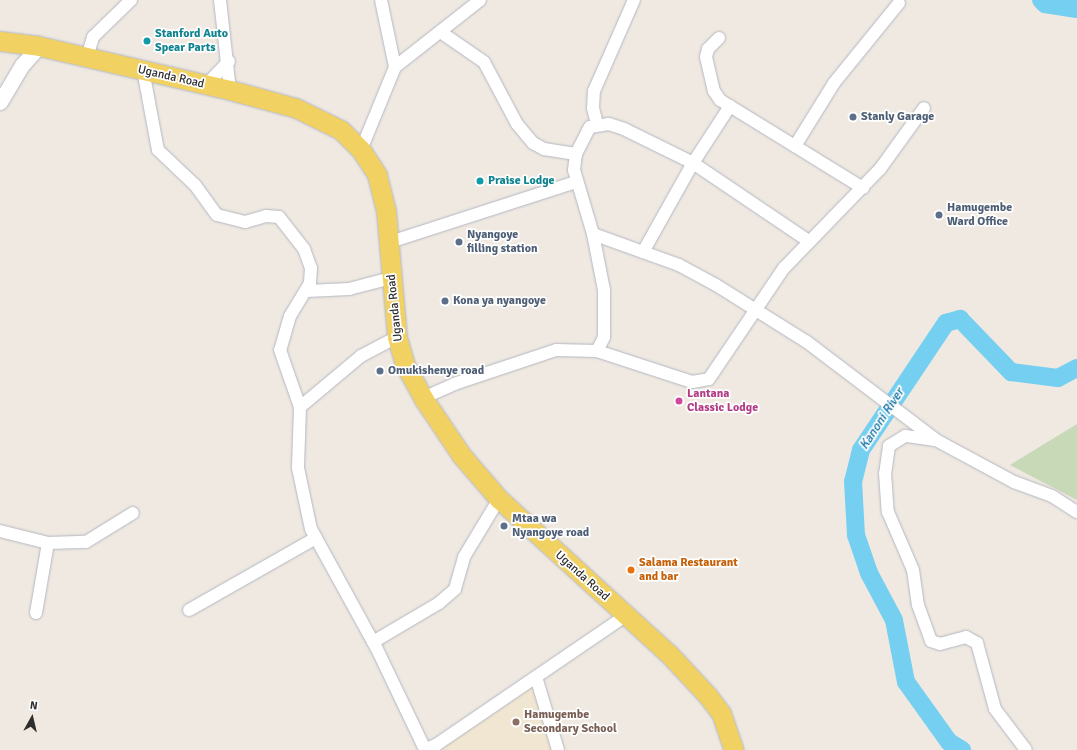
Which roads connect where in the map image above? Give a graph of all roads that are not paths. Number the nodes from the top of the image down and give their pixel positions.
1 (131, 0) edge
2 (220, 0) edge
3 (381, 0) edge
4 (480, 0) edge
5 (634, 0) edge
6 (898, 3) dead end
7 (442, 33) junction
8 (719, 38) dead end
9 (0, 41) edge
10 (39, 46) junction
11 (87, 57) junction
12 (229, 61) junction
13 (394, 67) junction
14 (143, 70) junction
15 (206, 85) junction
16 (230, 90) junction
17 (0, 102) edge
18 (730, 106) junction
19 (924, 108) dead end
20 (597, 124) junction
21 (795, 146) junction
22 (362, 150) junction
23 (576, 154) junction
24 (693, 163) junction
25 (576, 182) junction
26 (863, 188) junction
27 (593, 234) junction
28 (807, 240) junction
29 (390, 242) junction
30 (643, 252) junction
31 (391, 278) junction
32 (307, 291) junction
33 (754, 312) junction
34 (397, 337) junction
35 (597, 351) junction
36 (423, 398) junction
37 (300, 407) junction
38 (936, 440) junction
39 (499, 499) junction
40 (1077, 512) edge
41 (133, 513) dead end
42 (0, 531) edge
43 (316, 538) junction
44 (48, 543) junction
45 (189, 610) dead end
46 (36, 613) dead end
47 (625, 616) junction
48 (373, 642) junction
49 (536, 677) junction
50 (426, 750) edge
51 (558, 750) edge
52 (734, 750) edge
53 (1026, 750) edge

1 - 11 street
2 - 12 street
3 - 13 street
4 - 7 street
5 - 20 street
6 - 21 street
7 - 13 street
7 - 23 street
8 - 18 street
9 - 10 main road, Uganda Road
10 - 11 main road, Uganda Road
10 - 17 street
11 - 14 main road, Uganda Road
12 - 15 street
12 - 16 street
13 - 22 street
14 - 15 main road, Uganda Road
14 - 32 street
15 - 16 main road, Uganda Road
16 - 22 main road, Uganda Road
18 - 21 street
18 - 24 street
19 - 26 street
20 - 23 street
20 - 24 street
21 - 26 street
22 - 29 main road, Uganda Road
23 - 25 street
24 - 28 street
24 - 30 street
25 - 27 street
25 - 29 street
26 - 28 street
27 - 30 street
27 - 35 street
28 - 33 street
29 - 31 main road, Uganda Road
30 - 33 street
31 - 32 street
31 - 34 main road, Uganda Road
32 - 37 street
33 - 35 street
33 - 38 street
34 - 36 main road, Uganda Road
34 - 37 street
35 - 36 street
36 - 39 main road, Uganda Road
37 - 43 street
38 - 40 street
38 - 53 street
39 - 47 main road, Uganda Road
39 - 48 street
41 - 44 street
42 - 44 street
43 - 45 street
43 - 48 street
44 - 46 street
47 - 49 street
47 - 52 main road, Uganda Road
48 - 50 street
49 - 50 street
49 - 51 street

